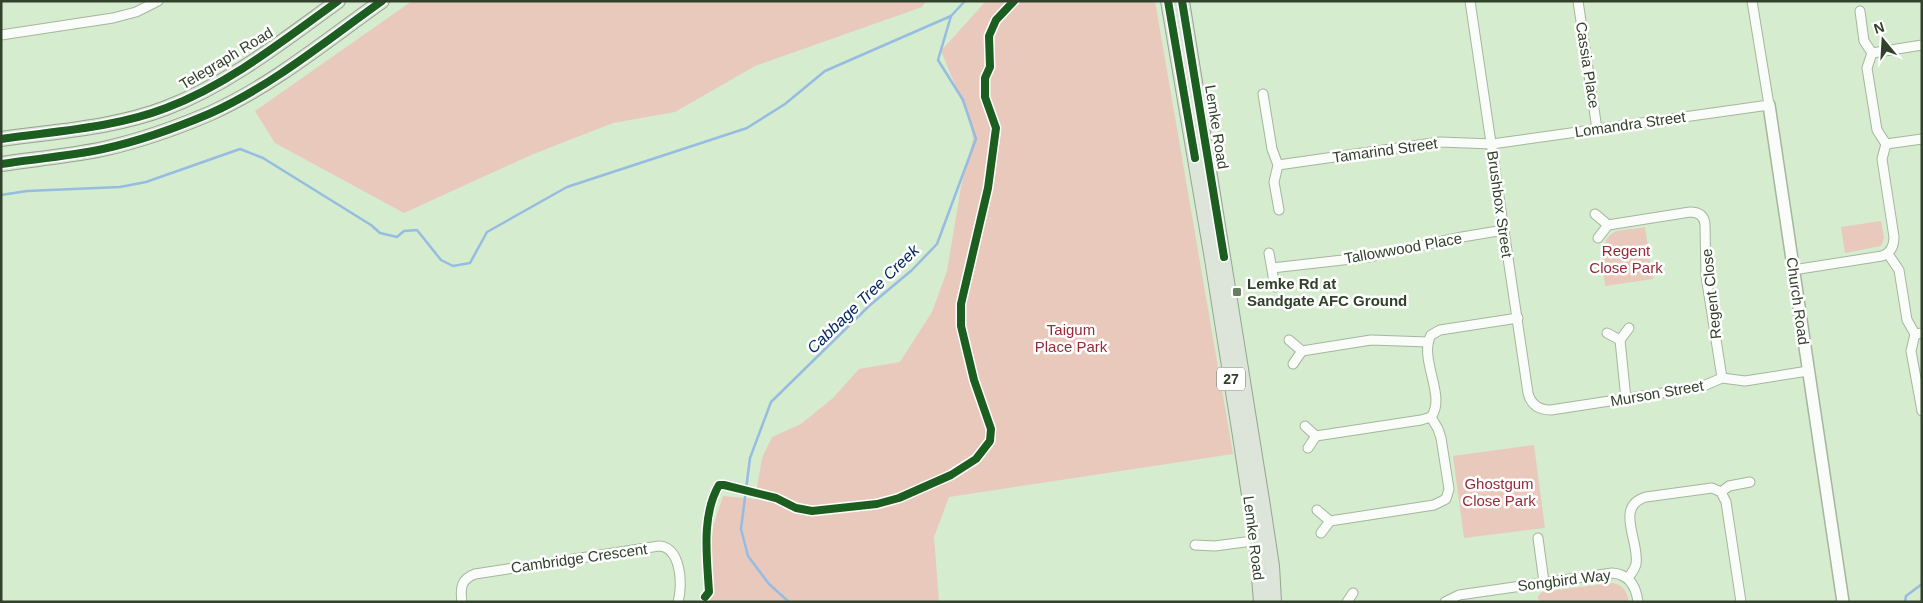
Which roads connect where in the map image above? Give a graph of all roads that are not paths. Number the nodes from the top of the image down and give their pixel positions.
1 (158, 1) edge
2 (338, 1) edge
3 (382, 1) edge
4 (1168, 1) edge
5 (1182, 1) edge
6 (1470, 1) edge
7 (1578, 1) edge
8 (1752, 1) edge
9 (1860, 11) dead end
10 (1, 35) edge
11 (1922, 45) edge
12 (1872, 53) junction
13 (1263, 94) dead end
14 (1769, 104) junction
15 (1597, 129) junction
16 (1, 139) edge
17 (1922, 139) edge
18 (1492, 144) junction
19 (1886, 144) junction
20 (1, 164) edge
21 (1278, 165) junction
22 (1279, 210) dead end
23 (1596, 214) dead end
24 (1608, 225) junction
25 (1504, 230) junction
26 (1598, 238) dead end
27 (1269, 253) dead end
28 (1888, 254) junction
29 (1272, 268) junction
30 (1794, 270) junction
31 (1274, 287) dead end
32 (1518, 318) junction
33 (1629, 328) dead end
34 (1606, 333) dead end
35 (1918, 334) edge
36 (1289, 340) dead end
37 (1620, 340) junction
38 (1428, 342) junction
39 (1302, 351) junction
40 (1294, 364) dead end
41 (1808, 371) junction
42 (1722, 378) junction
43 (1626, 398) junction
44 (1535, 406) joint
45 (1922, 411) edge
46 (1431, 417) junction
47 (1305, 426) dead end
48 (1316, 436) junction
49 (1308, 448) dead end
50 (1750, 482) dead end
51 (1720, 492) junction
52 (1316, 510) dead end
53 (1330, 521) junction
54 (1321, 533) dead end
55 (1538, 538) dead end
56 (1262, 540) junction
57 (1195, 545) dead end
58 (1628, 578) junction
59 (1544, 582) junction
60 (1353, 593) dead end
61 (462, 602) edge
62 (678, 602) edge
63 (1261, 602) edge
64 (1274, 602) edge
65 (1347, 602) edge
66 (1445, 602) edge
67 (1638, 602) edge
68 (1741, 602) edge
69 (1843, 602) edge

1 - 10 street
2 - 16 main road, Telegraph Road
3 - 20 main road
4 - 56 main road, Lemke Road / 27
5 - 56 main road, Lemke Road / 27
6 - 18 street, Brushbox Street
7 - 15 street, Cassia Place
8 - 14 street, Church Road
9 - 12 street
11 - 12 street
12 - 19 street
13 - 21 street
14 - 15 street, Lomandra Street
14 - 30 street, Church Road
15 - 18 street, Lomandra Street
17 - 19 street
18 - 21 street, Tamarind Street
18 - 25 street, Brushbox Street
19 - 28 street
21 - 22 street
23 - 24 street
24 - 26 street
24 - 42 street, Regent Close
25 - 29 street, Tallowwood Place
25 - 32 street, Brushbox Street
27 - 29 street
28 - 30 street
28 - 35 street
29 - 31 street
30 - 41 street, Church Road
32 - 38 street
32 - 44 street, Brushbox Street
33 - 37 street
34 - 37 street
35 - 45 street
36 - 39 street
37 - 43 street
38 - 39 street
38 - 46 street
39 - 40 street
41 - 42 street, Murson Street
41 - 69 street, Church Road
42 - 43 street, Murson Street
43 - 44 street, Murson Street
46 - 48 street
46 - 53 street
47 - 48 street
48 - 49 street
50 - 51 street
51 - 58 street
51 - 68 street
52 - 53 street
53 - 54 street
55 - 59 street
56 - 57 street
56 - 63 main road, Lemke Road / 27
56 - 64 main road, Lemke Road / 27
58 - 59 street, Songbird Way
58 - 67 street, Songbird Way
59 - 66 street, Songbird Way
60 - 65 street
61 - 62 street, Cambridge Crescent

